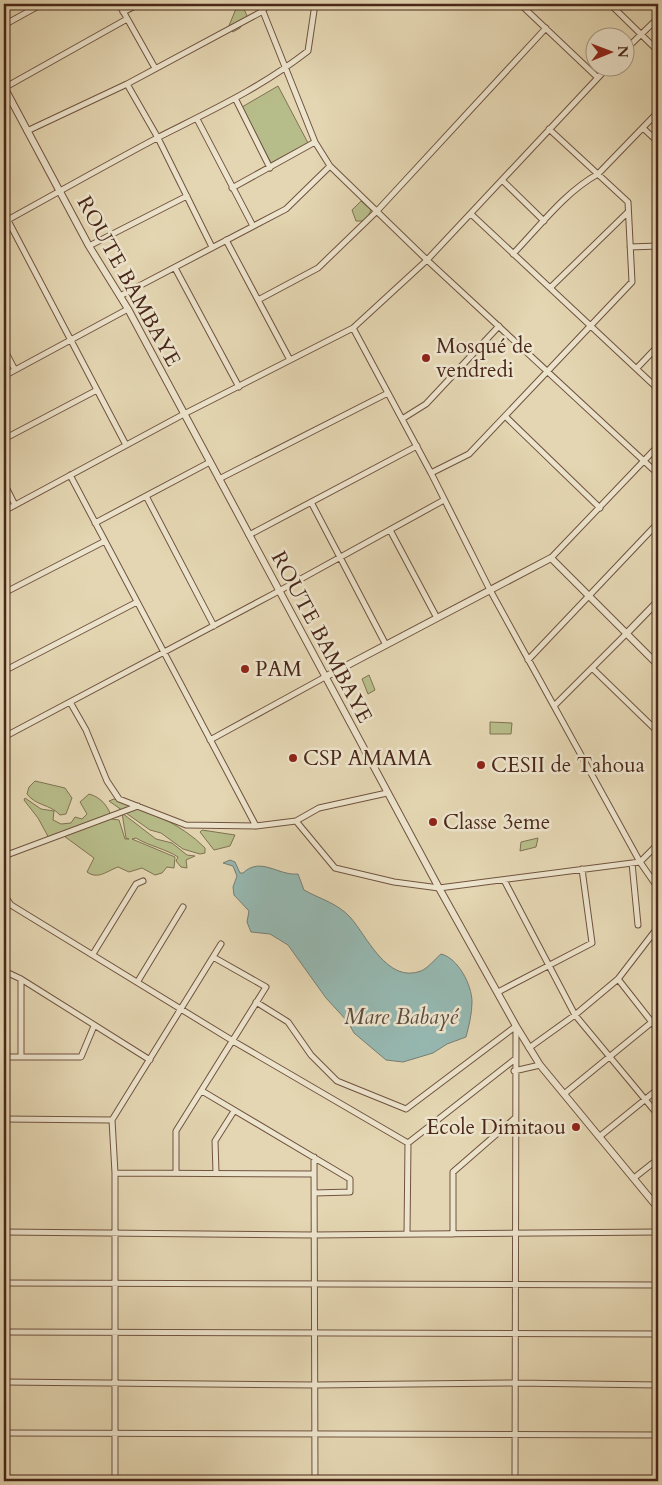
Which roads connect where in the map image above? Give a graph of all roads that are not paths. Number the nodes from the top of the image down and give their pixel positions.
1 (42, 4) edge
2 (119, 4) edge
3 (139, 4) edge
4 (260, 4) edge
5 (266, 4) edge
6 (315, 4) edge
7 (520, 4) edge
8 (610, 4) edge
9 (263, 11) junction
10 (124, 12) junction
11 (658, 18) edge
12 (127, 19) junction
13 (4, 25) edge
14 (546, 28) junction
15 (641, 35) junction
16 (634, 42) edge
17 (658, 52) edge
18 (584, 65) edge
19 (155, 68) junction
20 (286, 68) junction
21 (596, 78) edge
22 (127, 84) junction
23 (4, 88) edge
24 (236, 100) junction
25 (658, 112) edge
26 (197, 119) junction
27 (643, 128) junction
28 (549, 129) junction
29 (27, 132) junction
30 (158, 138) junction
31 (316, 142) junction
32 (658, 142) edge
33 (330, 166) junction
34 (270, 168) junction
35 (598, 174) junction
36 (502, 180) junction
37 (232, 188) junction
38 (59, 191) junction
39 (187, 196) junction
40 (377, 211) junction
41 (628, 212) junction
42 (4, 213) edge
43 (471, 214) junction
44 (6, 221) edge
45 (544, 221) junction
46 (253, 226) junction
47 (226, 240) junction
48 (88, 246) junction
49 (658, 246) edge
50 (212, 247) junction
51 (630, 247) junction
52 (513, 254) junction
53 (427, 260) junction
54 (175, 268) junction
55 (550, 288) junction
56 (120, 296) junction
57 (258, 300) junction
58 (128, 310) junction
59 (499, 326) junction
60 (591, 326) junction
61 (353, 328) junction
62 (71, 340) junction
63 (658, 346) edge
64 (4, 349) edge
65 (290, 360) junction
66 (637, 368) junction
67 (15, 370) junction
68 (547, 370) junction
69 (4, 376) edge
70 (239, 387) junction
71 (658, 389) edge
72 (97, 390) junction
73 (388, 393) junction
74 (184, 414) junction
75 (505, 416) junction
76 (402, 419) junction
77 (4, 439) edge
78 (126, 445) junction
79 (416, 446) junction
80 (658, 446) edge
81 (644, 460) junction
82 (210, 462) junction
83 (431, 473) junction
84 (658, 474) edge
85 (70, 475) junction
86 (219, 479) junction
87 (4, 484) edge
88 (146, 496) junction
89 (444, 500) junction
90 (312, 502) junction
91 (15, 505) junction
92 (600, 508) junction
93 (4, 511) edge
94 (95, 523) junction
95 (658, 523) edge
96 (390, 530) junction
97 (249, 535) junction
98 (105, 541) junction
99 (340, 557) junction
100 (551, 558) junction
101 (490, 590) junction
102 (279, 591) junction
103 (4, 593) edge
104 (588, 596) junction
105 (658, 601) edge
106 (137, 602) junction
107 (437, 618) junction
108 (214, 626) junction
109 (627, 633) junction
110 (386, 645) junction
111 (164, 652) junction
112 (528, 660) junction
113 (658, 665) edge
114 (592, 668) junction
115 (4, 671) edge
116 (325, 677) junction
117 (70, 702) junction
118 (554, 706) junction
119 (658, 732) edge
120 (4, 737) edge
121 (210, 740) junction
122 (387, 792) junction
123 (138, 806) junction
124 (296, 821) junction
125 (256, 826) junction
126 (658, 844) edge
127 (4, 856) edge
128 (640, 862) junction
129 (632, 863) junction
130 (582, 869) junction
131 (504, 880) junction
132 (143, 881) dead end
133 (439, 888) junction
134 (658, 888) edge
135 (4, 895) edge
136 (4, 905) edge
137 (11, 905) junction
138 (183, 907) dead end
139 (638, 924) dead end
140 (658, 927) edge
141 (221, 944) dead end
142 (93, 954) junction
143 (213, 957) junction
144 (549, 964) junction
145 (4, 971) edge
146 (22, 979) junction
147 (618, 979) junction
148 (138, 981) junction
149 (498, 992) junction
150 (256, 1002) junction
151 (182, 1009) junction
152 (575, 1015) junction
153 (652, 1022) junction
154 (94, 1026) junction
155 (516, 1026) junction
156 (658, 1030) edge
157 (233, 1041) junction
158 (528, 1048) junction
159 (4, 1057) edge
160 (21, 1057) junction
161 (610, 1057) junction
162 (150, 1060) junction
163 (514, 1060) junction
164 (540, 1065) junction
165 (514, 1071) junction
166 (658, 1089) edge
167 (202, 1092) junction
168 (564, 1094) junction
169 (646, 1100) junction
170 (234, 1111) junction
171 (658, 1115) edge
172 (4, 1119) edge
173 (514, 1119) junction
174 (112, 1120) junction
175 (600, 1137) junction
176 (408, 1143) junction
177 (314, 1157) junction
178 (658, 1159) edge
179 (115, 1172) junction
180 (176, 1173) junction
181 (216, 1174) junction
182 (314, 1174) junction
183 (634, 1178) junction
184 (314, 1193) junction
185 (658, 1208) edge
186 (4, 1232) edge
187 (658, 1232) edge
188 (115, 1233) junction
189 (407, 1234) junction
190 (453, 1234) junction
191 (514, 1234) junction
192 (313, 1235) junction
193 (4, 1283) edge
194 (115, 1284) junction
195 (315, 1284) junction
196 (515, 1284) junction
197 (658, 1285) edge
198 (4, 1332) edge
199 (115, 1333) junction
200 (515, 1333) junction
201 (658, 1334) edge
202 (316, 1335) junction
203 (4, 1382) edge
204 (115, 1382) junction
205 (515, 1383) junction
206 (658, 1384) edge
207 (315, 1385) junction
208 (4, 1433) edge
209 (115, 1433) junction
210 (315, 1434) junction
211 (658, 1435) edge
212 (515, 1436) junction
213 (115, 1481) edge
214 (168, 1481) edge
215 (315, 1481) edge
216 (515, 1481) edge

1 - 13 street
2 - 10 street
3 - 10 street
4 - 9 street
5 - 9 street
6 - 20 street
7 - 14 street
8 - 15 street
9 - 19 street
9 - 20 street
10 - 12 street
11 - 15 street
12 - 19 street
12 - 23 street
14 - 18 street
14 - 40 street
15 - 16 street
15 - 17 street
19 - 22 street
20 - 24 street
20 - 31 street
21 - 28 street
22 - 29 street
22 - 30 street
23 - 29 street, ROUTE BAMBAYE
24 - 26 street
24 - 34 street
25 - 27 street
26 - 30 street
26 - 37 street
27 - 32 street
27 - 35 street
28 - 35 street
28 - 36 street
29 - 38 street, ROUTE BAMBAYE
30 - 38 street
30 - 39 street
31 - 33 street
31 - 34 street
33 - 40 street
33 - 46 street
34 - 37 street
35 - 41 street
35 - 45 street
36 - 43 street
36 - 45 street
37 - 46 street
38 - 44 street
38 - 48 street, ROUTE BAMBAYE
39 - 48 street
39 - 50 street
40 - 53 street
40 - 57 street
41 - 51 street
41 - 55 street
42 - 44 street
43 - 52 street
43 - 53 street
44 - 62 street
45 - 52 street
46 - 47 street
47 - 50 street
47 - 57 street
48 - 56 street, ROUTE BAMBAYE
49 - 51 street
50 - 54 street
51 - 60 street
52 - 55 street
53 - 59 street
53 - 61 street
54 - 56 street
54 - 70 street
55 - 60 street
56 - 58 street, ROUTE BAMBAYE
57 - 65 street
58 - 62 street
58 - 74 street, ROUTE BAMBAYE
59 - 68 street
59 - 76 street
60 - 66 street
60 - 68 street
61 - 65 street
61 - 73 street
62 - 67 street
62 - 72 street
63 - 66 street
64 - 67 street
65 - 70 street
66 - 71 street
67 - 69 street
68 - 75 street
68 - 81 street
70 - 74 street
72 - 77 street
72 - 78 street
73 - 76 street
73 - 86 street
74 - 78 street
74 - 82 street, ROUTE BAMBAYE
75 - 83 street
75 - 92 street
76 - 79 street
78 - 85 street
79 - 83 street
79 - 90 street
80 - 81 street
81 - 84 street
81 - 92 street
82 - 86 street, ROUTE BAMBAYE
82 - 88 street
83 - 89 street
85 - 91 street
85 - 94 street
86 - 97 street, ROUTE BAMBAYE
87 - 91 street
88 - 94 street
88 - 108 street
89 - 96 street
89 - 101 street
90 - 97 street
90 - 99 street
91 - 93 street
92 - 100 street
94 - 98 street
95 - 104 street
96 - 99 street
96 - 107 street
97 - 102 street, ROUTE BAMBAYE
98 - 103 street
98 - 106 street
99 - 102 street
99 - 110 street
100 - 101 street
100 - 104 street
101 - 107 street
101 - 112 street
102 - 108 street
102 - 116 street, ROUTE BAMBAYE
104 - 109 street
104 - 112 street
105 - 109 street
106 - 111 street
106 - 115 street
107 - 110 street
108 - 111 street
109 - 113 street
109 - 114 street
110 - 116 street
111 - 117 street
111 - 121 street
112 - 118 street
114 - 118 street
114 - 119 street
116 - 121 street
116 - 122 street, ROUTE BAMBAYE
117 - 120 street
117 - 123 street
118 - 128 street
121 - 125 street
122 - 124 street
122 - 133 street, ROUTE BAMBAYE
123 - 125 street
123 - 127 street
124 - 125 street
124 - 133 street
126 - 128 street
128 - 129 street
128 - 134 street
129 - 130 street
129 - 139 street
130 - 131 street
130 - 144 street
131 - 133 street
131 - 144 street
132 - 142 street
133 - 149 street, ROUTE BAMBAYE
135 - 137 street
136 - 137 street
137 - 142 street
138 - 148 street
140 - 147 street
141 - 143 street
142 - 148 street
143 - 150 street
143 - 151 street
144 - 149 street
144 - 152 street
145 - 146 street
146 - 154 street
146 - 160 street
147 - 152 street
147 - 153 street
148 - 151 street
149 - 155 street, ROUTE BAMBAYE
150 - 155 street
150 - 157 street
151 - 157 street
151 - 162 street
152 - 158 street
152 - 161 street
153 - 156 street
153 - 161 street
154 - 160 street
154 - 162 street
155 - 158 street, ROUTE BAMBAYE
155 - 163 street
157 - 167 street
157 - 176 street
158 - 164 street, ROUTE BAMBAYE
159 - 160 street
161 - 168 street
161 - 169 street
162 - 174 street
163 - 165 street
163 - 176 street
164 - 165 street
164 - 168 street, ROUTE BAMBAYE
165 - 173 street
166 - 169 street
167 - 170 street
167 - 180 street
168 - 175 street, ROUTE BAMBAYE
169 - 171 street
169 - 175 street
170 - 177 street
170 - 181 street
172 - 174 street
173 - 190 street
173 - 191 street
174 - 179 street
175 - 183 street, ROUTE BAMBAYE
176 - 189 street
177 - 182 street
177 - 184 street
178 - 183 street
179 - 180 street
179 - 188 street
180 - 181 street
181 - 182 street
182 - 184 street
183 - 185 street, ROUTE BAMBAYE
184 - 192 street
186 - 188 street
187 - 191 street
188 - 192 street
188 - 194 street
189 - 190 street
189 - 192 street
190 - 191 street
191 - 196 street
192 - 195 street
193 - 194 street
194 - 195 street
194 - 199 street
195 - 196 street
195 - 202 street
196 - 197 street
196 - 200 street
198 - 199 street
199 - 202 street
199 - 204 street
200 - 201 street
200 - 202 street
200 - 205 street
202 - 207 street
203 - 204 street
204 - 207 street
204 - 209 street
205 - 206 street
205 - 207 street
205 - 212 street
207 - 210 street
208 - 209 street
209 - 210 street
209 - 213 street
210 - 212 street
210 - 215 street
211 - 212 street
212 - 216 street
213 - 214 street

